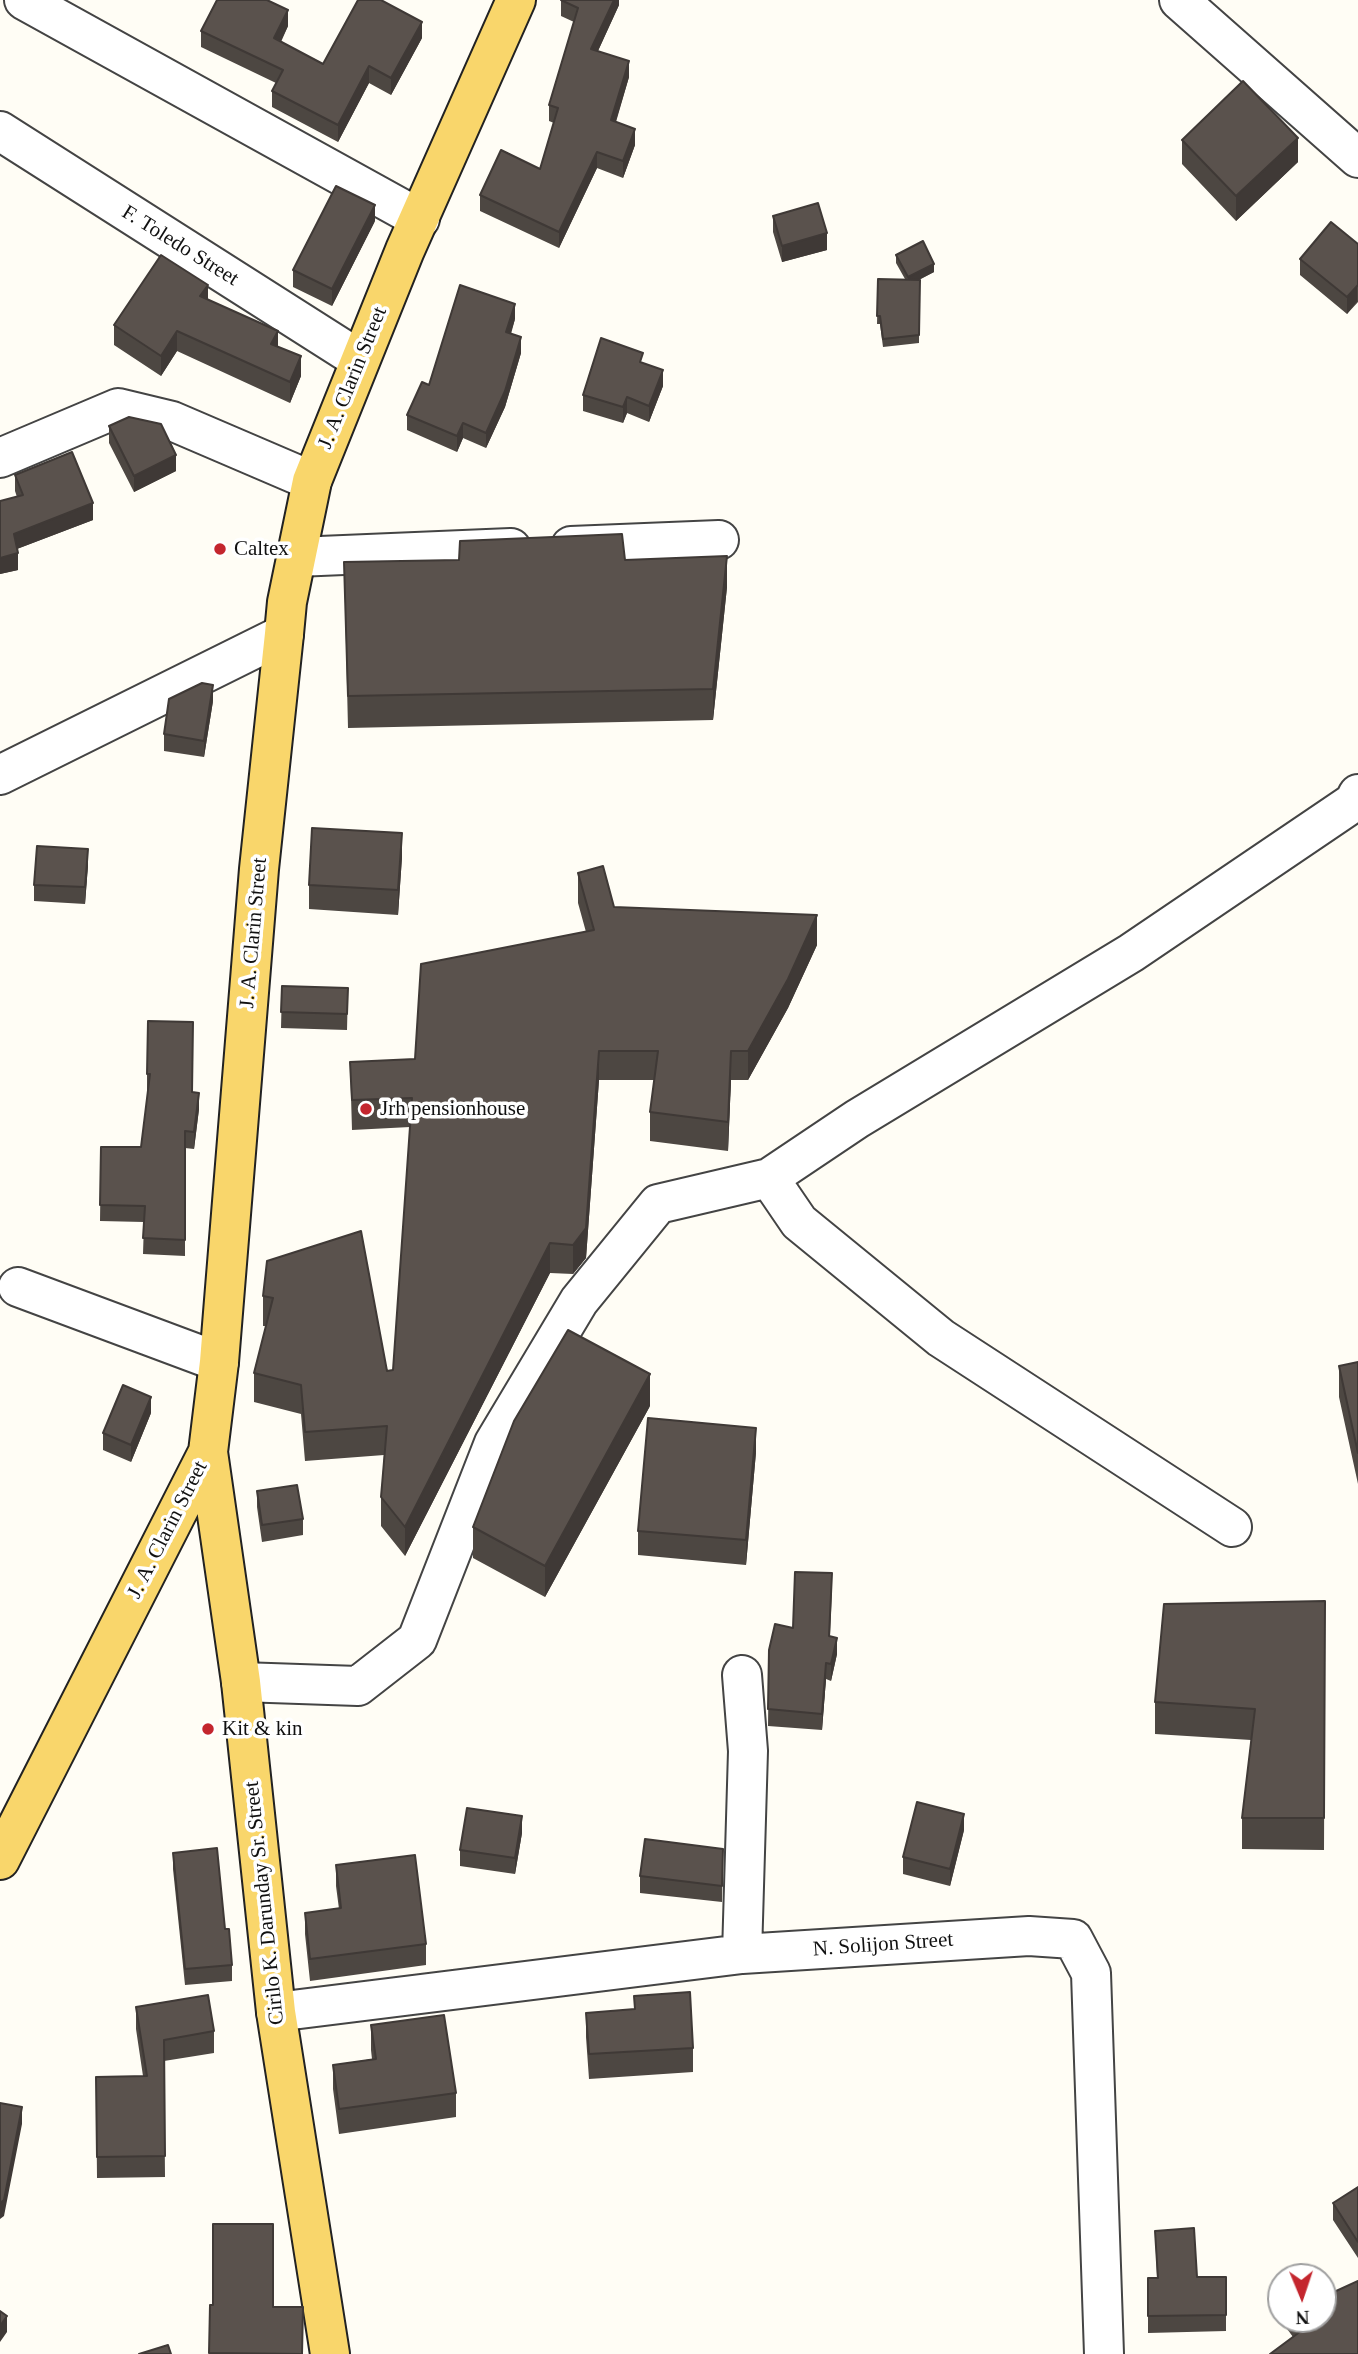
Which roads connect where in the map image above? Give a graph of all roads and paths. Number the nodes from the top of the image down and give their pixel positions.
1 (24, 0) edge
2 (516, 0) edge
3 (1180, 0) edge
4 (0, 131) edge
5 (1358, 158) edge
6 (420, 219) junction
7 (360, 360) junction
8 (0, 458) edge
9 (312, 481) junction
10 (719, 540) dead end
11 (296, 557) junction
12 (284, 634) junction
13 (0, 775) edge
14 (1358, 794) edge
15 (769, 1178) junction
16 (18, 1287) dead end
17 (219, 1362) junction
18 (208, 1452) junction
19 (1232, 1527) dead end
20 (742, 1675) dead end
21 (241, 1682) junction
22 (0, 1860) edge
23 (741, 1954) junction
24 (276, 2012) junction
25 (330, 2354) edge
26 (1104, 2354) edge

1 - 6 street
2 - 6 main road, J. A. Clarin Street
3 - 5 street
4 - 7 street, F. Toledo Street
6 - 7 main road, J. A. Clarin Street
7 - 9 main road, J. A. Clarin Street
8 - 9 street
9 - 11 main road, J. A. Clarin Street
10 - 11 street
11 - 12 main road, J. A. Clarin Street
12 - 13 street
12 - 17 main road, J. A. Clarin Street
14 - 15 street
15 - 19 street
15 - 21 street
16 - 17 street
17 - 18 main road, J. A. Clarin Street
18 - 21 main road, Cirilo K. Darunday Sr. Street
18 - 22 main road, J. A. Clarin Street
20 - 23 street
21 - 24 main road, Cirilo K. Darunday Sr. Street
23 - 24 street, N. Solijon Street
23 - 26 street, N. Solijon Street
24 - 25 main road, Cirilo K. Darunday Sr. Street

